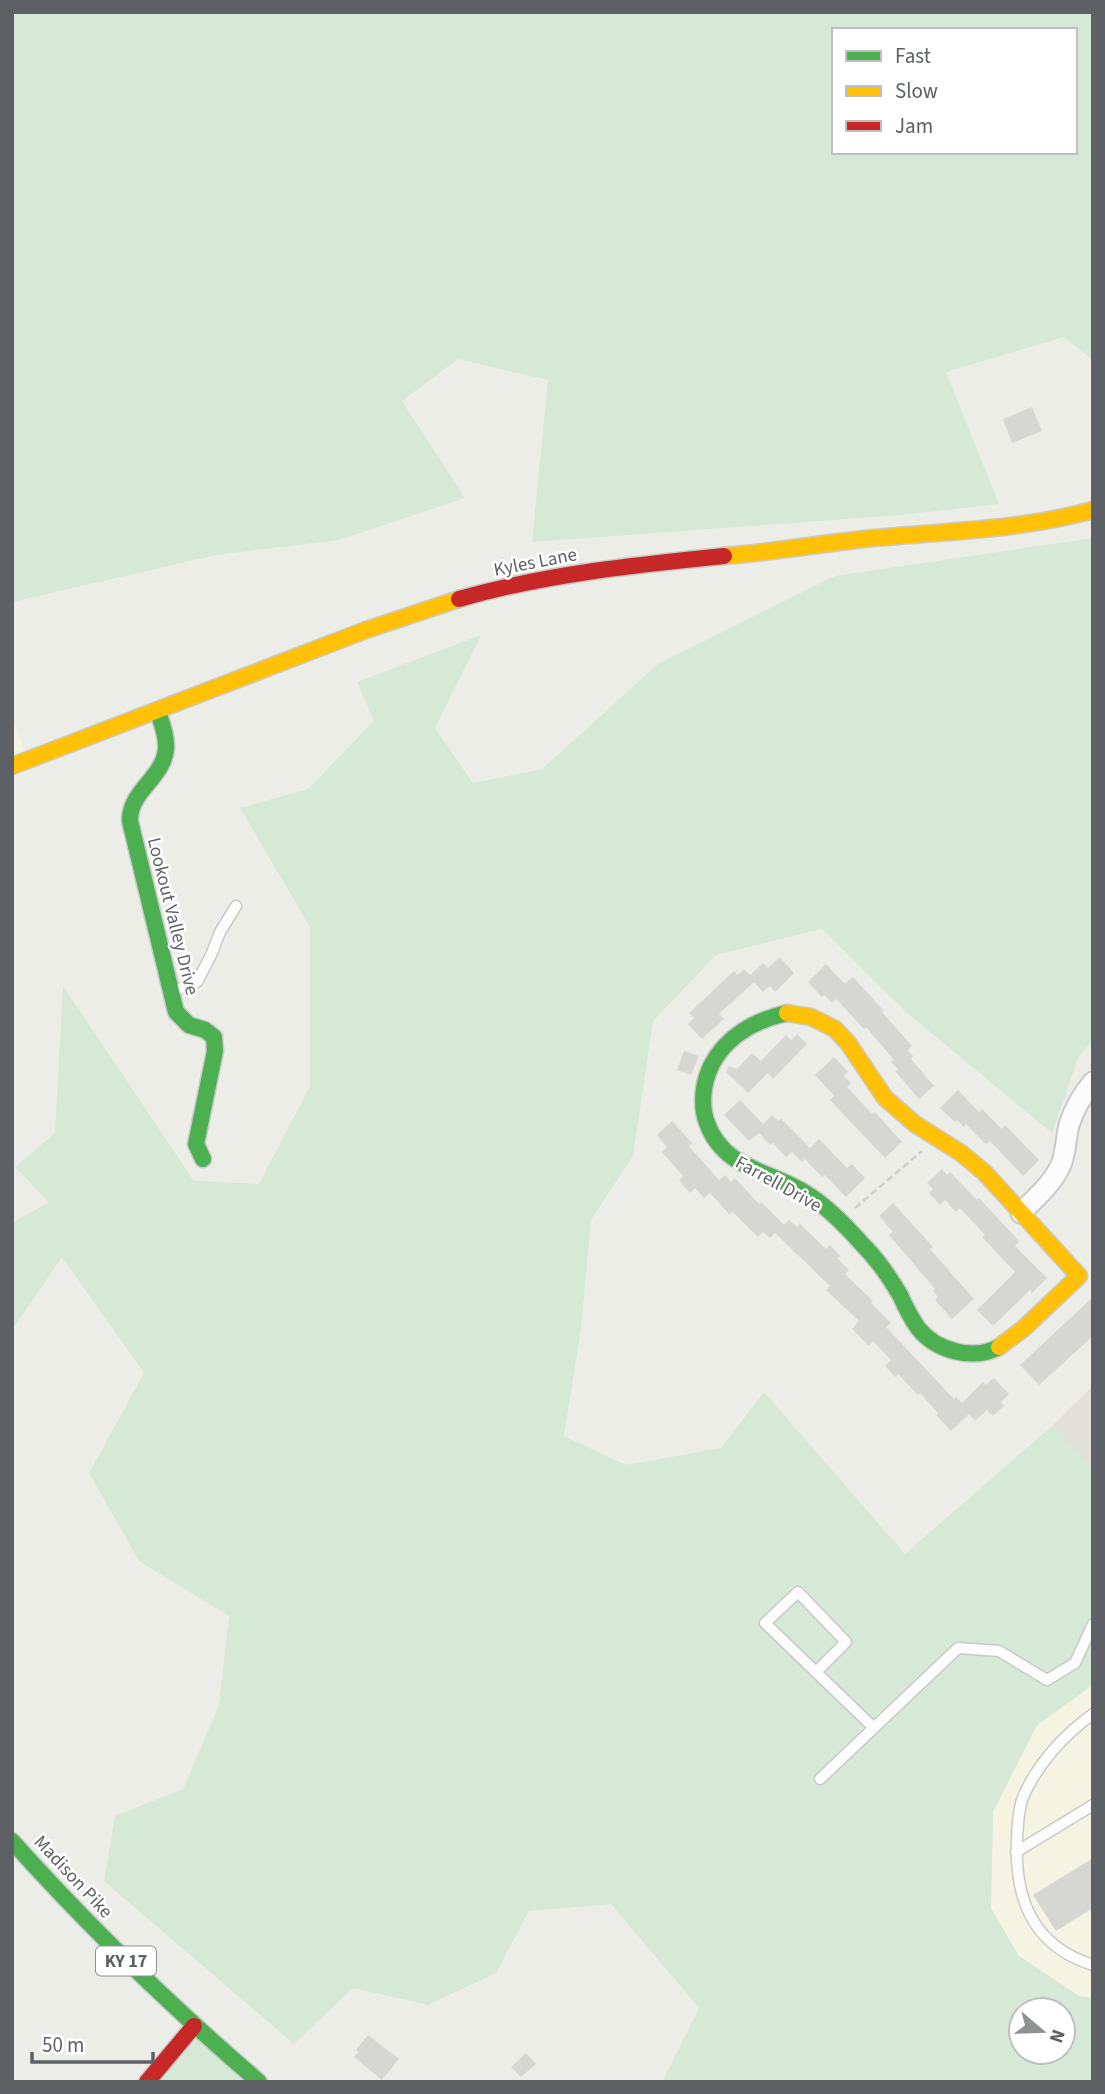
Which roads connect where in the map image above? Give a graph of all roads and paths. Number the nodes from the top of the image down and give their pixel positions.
1 (1093, 510) edge
2 (158, 712) junction
3 (12, 766) edge
4 (236, 906) dead end
5 (170, 992) junction
6 (1093, 1082) edge
7 (937, 1138) junction
8 (203, 1159) dead end
9 (1021, 1213) junction
10 (839, 1222) junction
11 (1086, 1269) edge
12 (1093, 1624) edge
13 (816, 1672) junction
14 (1093, 1714) edge
15 (874, 1728) junction
16 (820, 1779) dead end
17 (1093, 1805) edge
18 (12, 1841) edge
19 (1016, 1852) junction
20 (1093, 1965) edge
21 (194, 2026) junction
22 (147, 2082) edge
23 (259, 2082) edge

1 - 2 street, Kyles Lane
2 - 3 street, Kyles Lane
2 - 5 street, Lookout Valley Drive
4 - 5 lane
5 - 8 street, Lookout Valley Drive
6 - 9 street
7 - 9 street, Farrell Drive
7 - 10 path
7 - 10 street, Farrell Drive
9 - 11 street, Farrell Drive
10 - 11 street, Farrell Drive
12 - 15 lane
13 - 13 lane
13 - 15 lane
14 - 19 lane
15 - 16 lane
17 - 19 lane
18 - 21 street, Madison Pike / KY 17
19 - 20 lane
21 - 22 street
21 - 23 street, Madison Pike / KY 17

